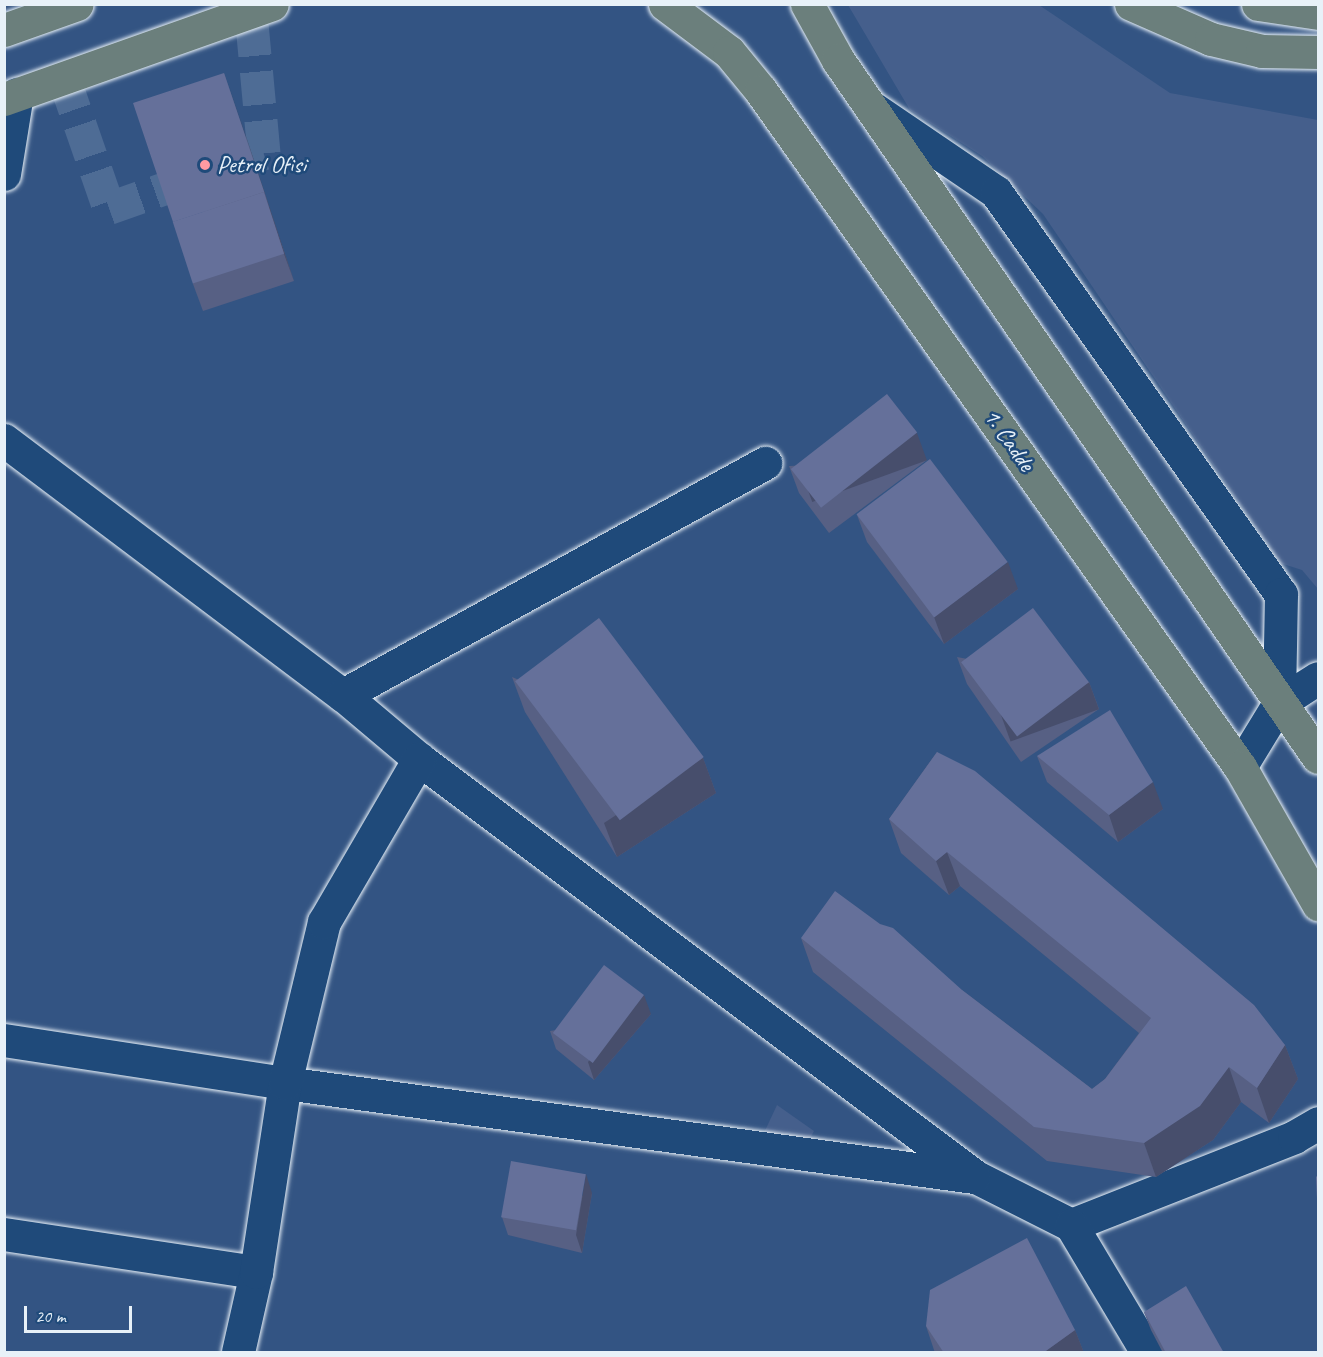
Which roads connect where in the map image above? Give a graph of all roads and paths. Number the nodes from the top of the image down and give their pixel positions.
1 (77, 4) edge
2 (272, 4) edge
3 (665, 4) edge
4 (807, 4) edge
5 (1131, 4) edge
6 (1258, 4) edge
7 (1318, 13) edge
8 (4, 30) edge
9 (1318, 52) edge
10 (11, 96) edge
11 (871, 106) junction
12 (4, 174) edge
13 (4, 440) edge
14 (765, 463) dead end
15 (1318, 678) edge
16 (343, 695) junction
17 (1279, 703) junction
18 (1318, 757) edge
19 (419, 759) junction
20 (1240, 767) junction
21 (1318, 904) edge
22 (4, 1040) edge
23 (285, 1083) junction
24 (1318, 1123) edge
25 (976, 1177) junction
26 (1071, 1225) junction
27 (4, 1234) edge
28 (256, 1272) junction
29 (238, 1353) edge
30 (1147, 1353) edge

1 - 8 main road
2 - 10 main road
3 - 20 main road, 1. Cadde
4 - 11 main road
5 - 9 main road
6 - 7 main road
10 - 12 street
11 - 17 main road
11 - 17 street
13 - 16 street
14 - 16 street
15 - 17 street
16 - 19 street
17 - 18 main road
17 - 20 street
19 - 23 street
19 - 25 street
20 - 21 main road, 1. Cadde
22 - 23 street
23 - 25 street
23 - 28 street
24 - 26 street
25 - 26 street
26 - 30 street
27 - 28 street
28 - 29 street

